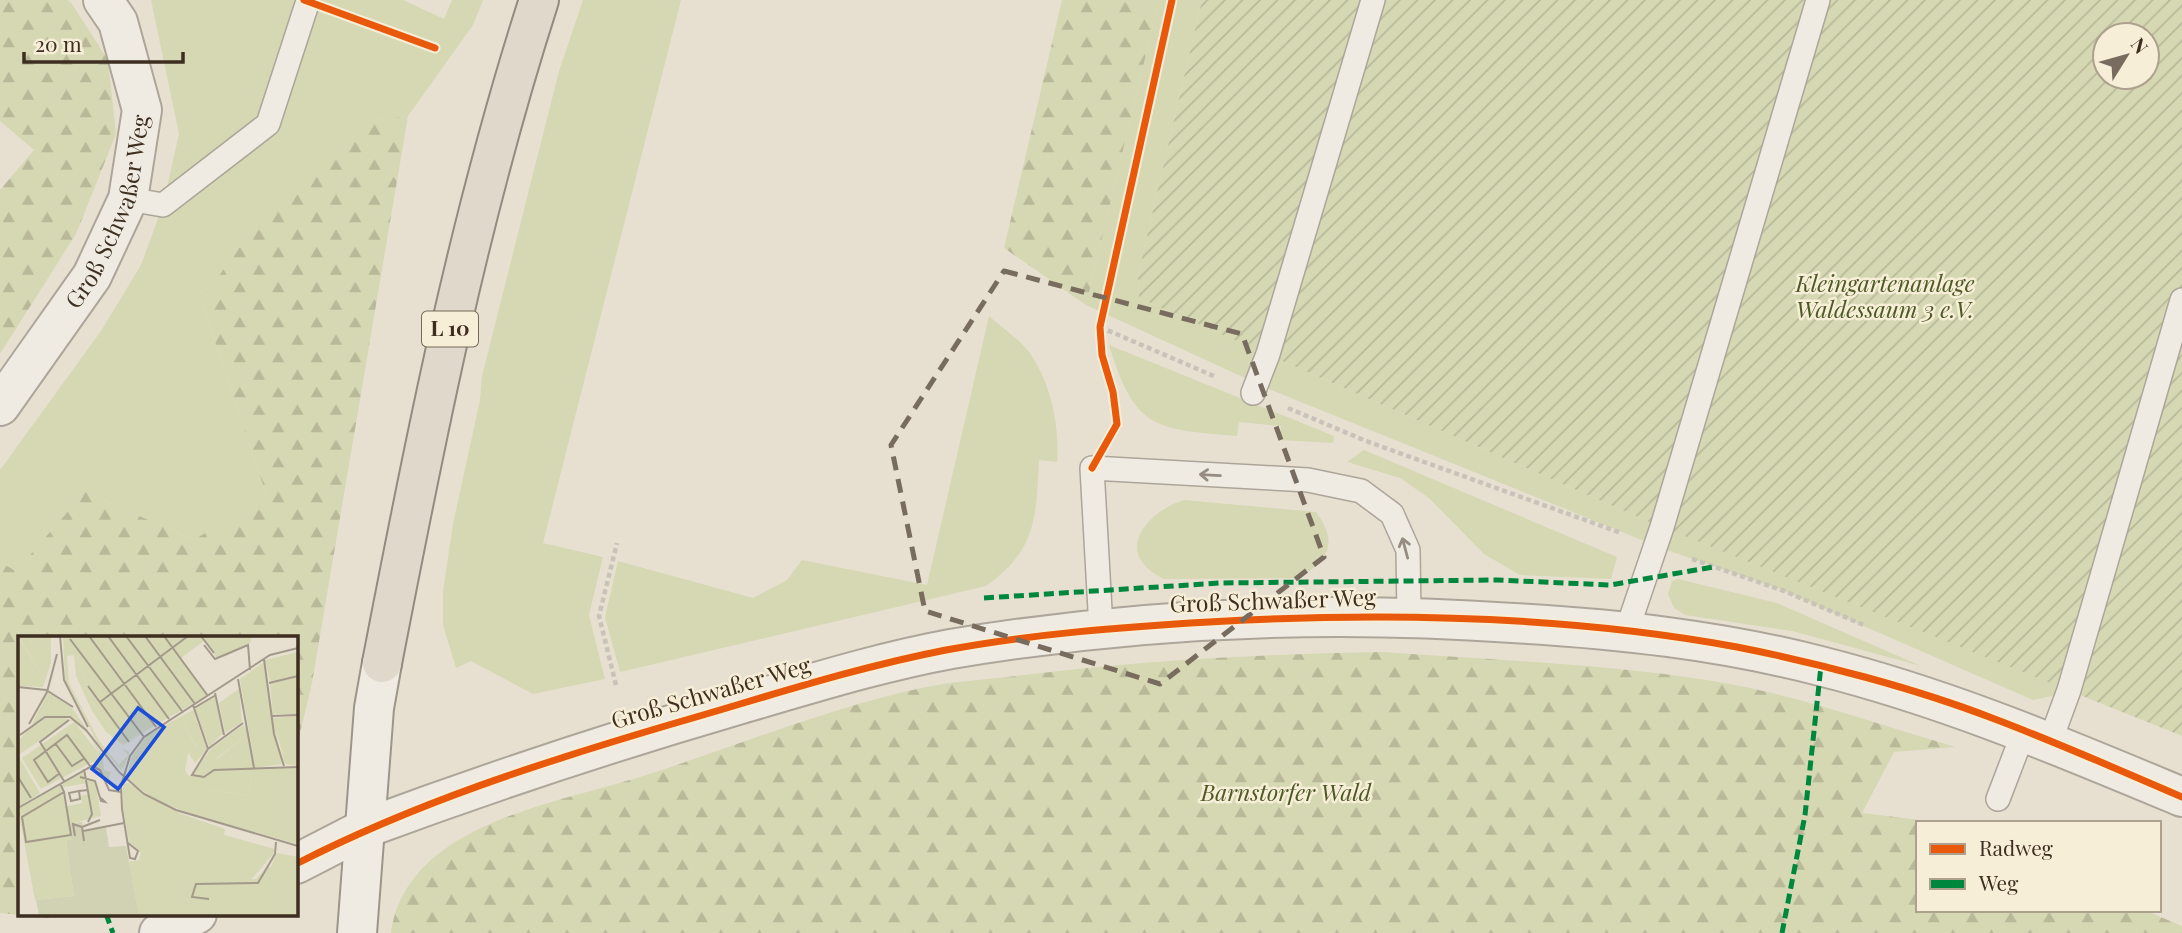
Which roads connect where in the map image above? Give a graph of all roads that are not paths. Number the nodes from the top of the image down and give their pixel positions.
1 (103, 0) edge
2 (539, 0) edge
3 (1373, 0) edge
4 (1818, 0) edge
5 (308, 1) edge
6 (128, 199) junction
7 (2182, 300) edge
8 (1253, 394) road end
9 (0, 406) edge
10 (1409, 616) junction
11 (1101, 628) junction
12 (1627, 630) junction
13 (382, 663) joint
14 (2037, 736) junction
15 (2182, 797) edge
16 (1998, 799) dead end
17 (366, 828) junction
18 (298, 863) edge
19 (193, 916) edge
20 (159, 933) edge
21 (357, 933) edge

1 - 6 street, Groß Schwaßer Weg
2 - 13 highway, L 10
3 - 8 lane
4 - 12 lane
5 - 6 lane
6 - 9 street, Groß Schwaßer Weg
7 - 14 lane
10 - 11 street, Groß Schwaßer Weg
10 -> 11 lane
10 - 12 street, Groß Schwaßer Weg
11 - 17 street, Groß Schwaßer Weg
12 - 14 street, Groß Schwaßer Weg
13 - 17 street, L 10
14 - 15 street, Groß Schwaßer Weg
14 - 16 lane
17 - 18 street, Groß Schwaßer Weg
17 - 21 street, L 10
19 - 20 street

